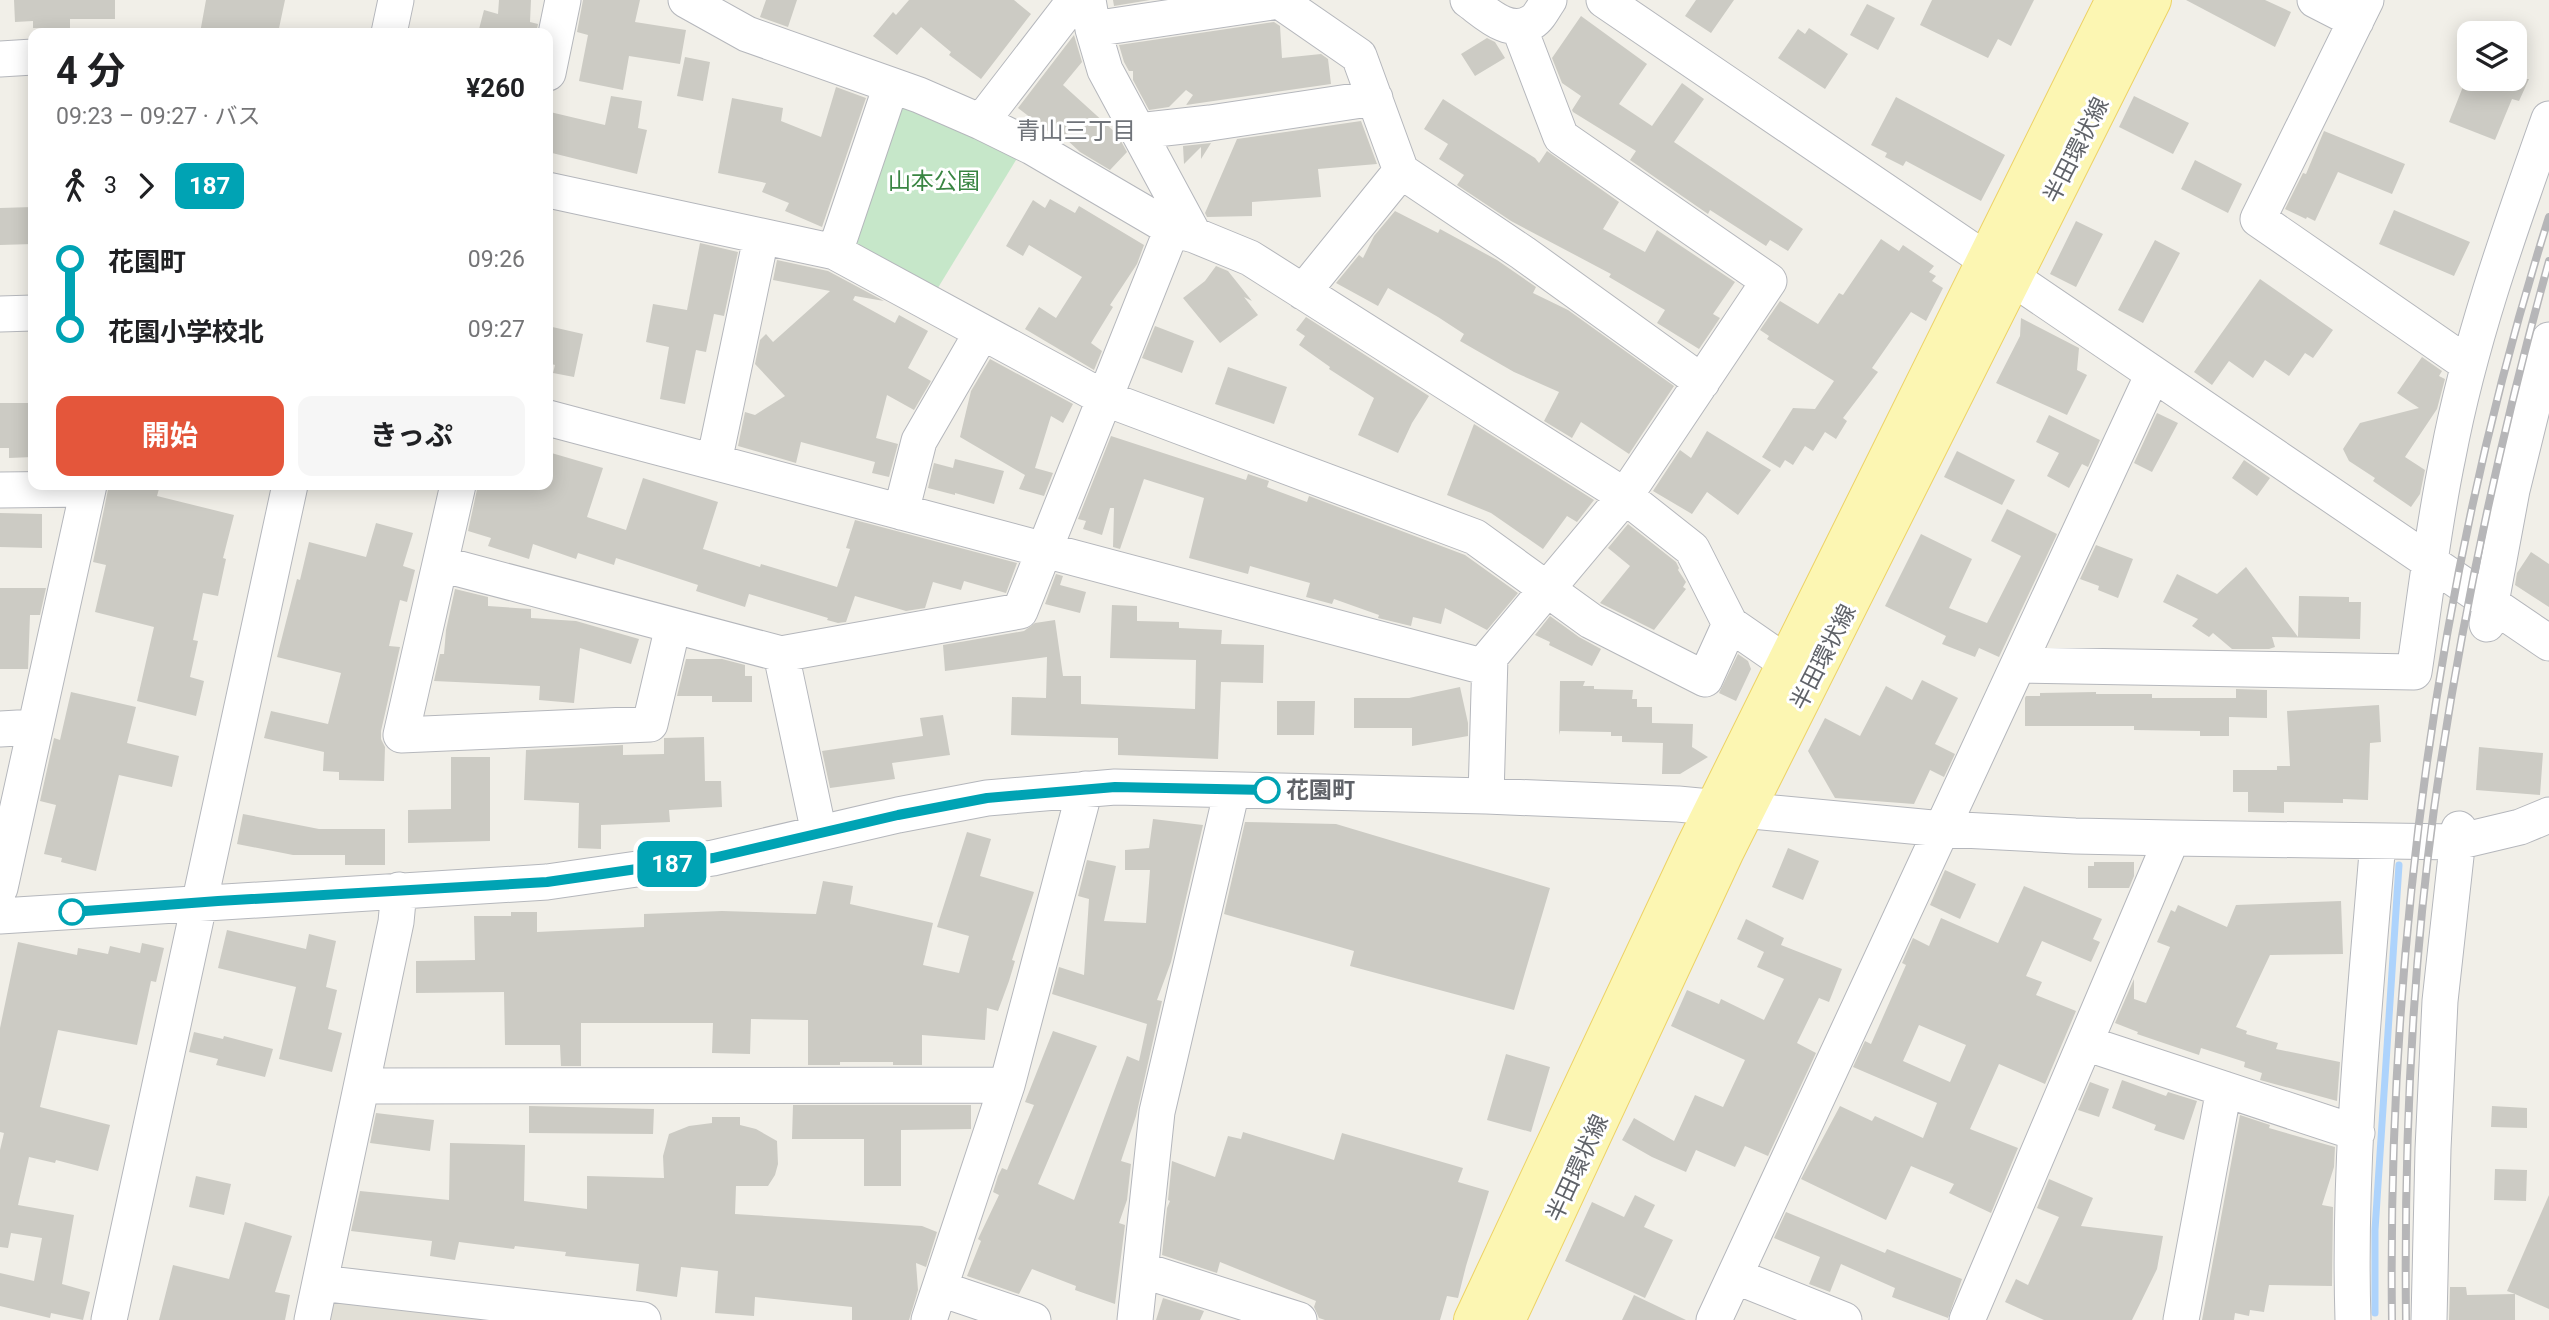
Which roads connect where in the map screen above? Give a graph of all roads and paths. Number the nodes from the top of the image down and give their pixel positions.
1 (396, 0) edge
2 (564, 0) edge
3 (685, 0) edge
4 (1279, 0) edge
5 (1468, 0) edge
6 (1549, 0) edge
7 (1604, 0) edge
8 (2115, 0) edge
9 (2152, 0) edge
10 (2315, 0) edge
11 (1085, 10) edge
12 (2361, 10) edge
13 (736, 12) edge
14 (1519, 27) junction
15 (390, 28) edge
16 (553, 50) edge
17 (28, 57) edge
18 (0, 59) edge
19 (891, 86) junction
20 (1374, 98) junction
21 (2549, 119) edge
22 (981, 122) junction
23 (1138, 131) junction
24 (1401, 171) junction
25 (553, 191) edge
26 (1183, 232) junction
27 (761, 238) junction
28 (835, 252) junction
29 (2001, 268) junction
30 (1303, 292) junction
31 (28, 313) edge
32 (0, 314) edge
33 (982, 332) junction
34 (2549, 340) edge
35 (2469, 365) junction
36 (2153, 374) junction
37 (1702, 382) junction
38 (2543, 385) edge
39 (1104, 398) junction
40 (553, 419) edge
41 (713, 462) junction
42 (28, 489) edge
43 (0, 490) edge
44 (87, 490) edge
45 (289, 490) edge
46 (457, 490) edge
47 (1625, 496) junction
48 (901, 512) junction
49 (1043, 550) junction
50 (2431, 563) junction
51 (441, 564) junction
52 (1548, 588) junction
53 (2488, 615) junction
54 (1730, 624) junction
55 (673, 626) junction
56 (2549, 643) edge
57 (781, 654) junction
58 (1785, 662) junction
59 (2019, 665) junction
60 (1489, 668) junction
61 (35, 726) junction
62 (0, 729) edge
63 (1085, 789) junction
64 (1232, 790) junction
65 (1486, 796) junction
66 (1731, 808) junction
67 (2549, 815) edge
68 (1943, 829) junction
69 (820, 833) junction
70 (2458, 835) junction
71 (2172, 838) junction
72 (2378, 841) junction
73 (0, 888) edge
74 (399, 890) junction
75 (199, 902) junction
76 (0, 916) edge
77 (2085, 1042) junction
78 (1007, 1085) junction
79 (363, 1086) junction
80 (2224, 1089) junction
81 (2357, 1133) junction
82 (1142, 1270) junction
83 (1734, 1276) junction
84 (320, 1283) junction
85 (935, 1304) edge
86 (109, 1320) edge
87 (312, 1320) edge
88 (643, 1320) edge
89 (1033, 1320) edge
90 (1136, 1320) edge
91 (1299, 1320) edge
92 (1473, 1320) edge
93 (1506, 1320) edge
94 (1714, 1320) edge
95 (1844, 1320) edge
96 (1967, 1320) edge
97 (2181, 1320) edge
98 (2353, 1320) edge
99 (2430, 1320) edge

1 - 15 street
2 - 16 street
3 - 13 street
4 - 11 street
4 - 20 street
5 - 14 street
6 - 14 street
7 - 29 street
8 - 29 main road, 半田環状線
9 - 29 main road, 半田環状線
10 - 12 street
11 - 22 street
11 - 23 street
12 - 35 street
13 - 19 street
14 - 37 street
17 - 18 street
19 - 22 street
19 - 28 street
20 - 23 street
20 - 24 street
21 - 35 street
22 - 26 street
23 - 26 street
24 - 30 street
24 - 37 street
25 - 27 street
26 - 30 street
26 - 39 street
27 - 28 street
27 - 41 street
28 - 33 street
29 - 36 street
29 - 58 main road, 半田環状線
29 - 66 main road, 半田環状線
30 - 47 street
31 - 32 street
33 - 39 street
33 - 48 street
34 - 38 street
35 - 50 street
36 - 50 street
36 - 59 street
37 - 47 street
38 - 53 street
39 - 49 street
39 - 52 street
40 - 41 street
41 - 48 street
42 - 43 street
44 - 61 street
45 - 75 street
46 - 51 street
47 - 52 street
47 - 54 street
48 - 49 street
49 - 57 street
49 - 60 street
50 - 53 street
50 - 59 street
51 - 55 street
51 - 55 street
52 - 54 street
52 - 60 street
53 - 56 street
54 - 58 street
55 - 57 street
57 - 69 street
58 - 66 main road, 半田環状線
59 - 68 street
60 - 65 street
61 - 62 street
61 - 73 street
63 - 64 street
63 - 69 street
63 - 78 street
64 - 65 street
64 - 82 street
65 - 66 street
66 - 68 street
66 - 92 main road, 半田環状線
66 - 93 main road, 半田環状線
67 - 70 street
68 - 71 street
68 - 83 street
69 - 74 street
70 - 72 street
70 - 99 street
71 - 72 street
71 - 77 street
72 - 81 street
74 - 75 street
74 - 79 street
75 - 76 street
75 - 86 street
77 - 80 street
77 - 96 street
78 - 79 street
78 - 85 street
79 - 84 street
80 - 81 street
80 - 97 street
81 - 98 street
82 - 90 street
82 - 91 street
83 - 94 street
83 - 95 street
84 - 87 street
84 - 88 street
85 - 89 street

